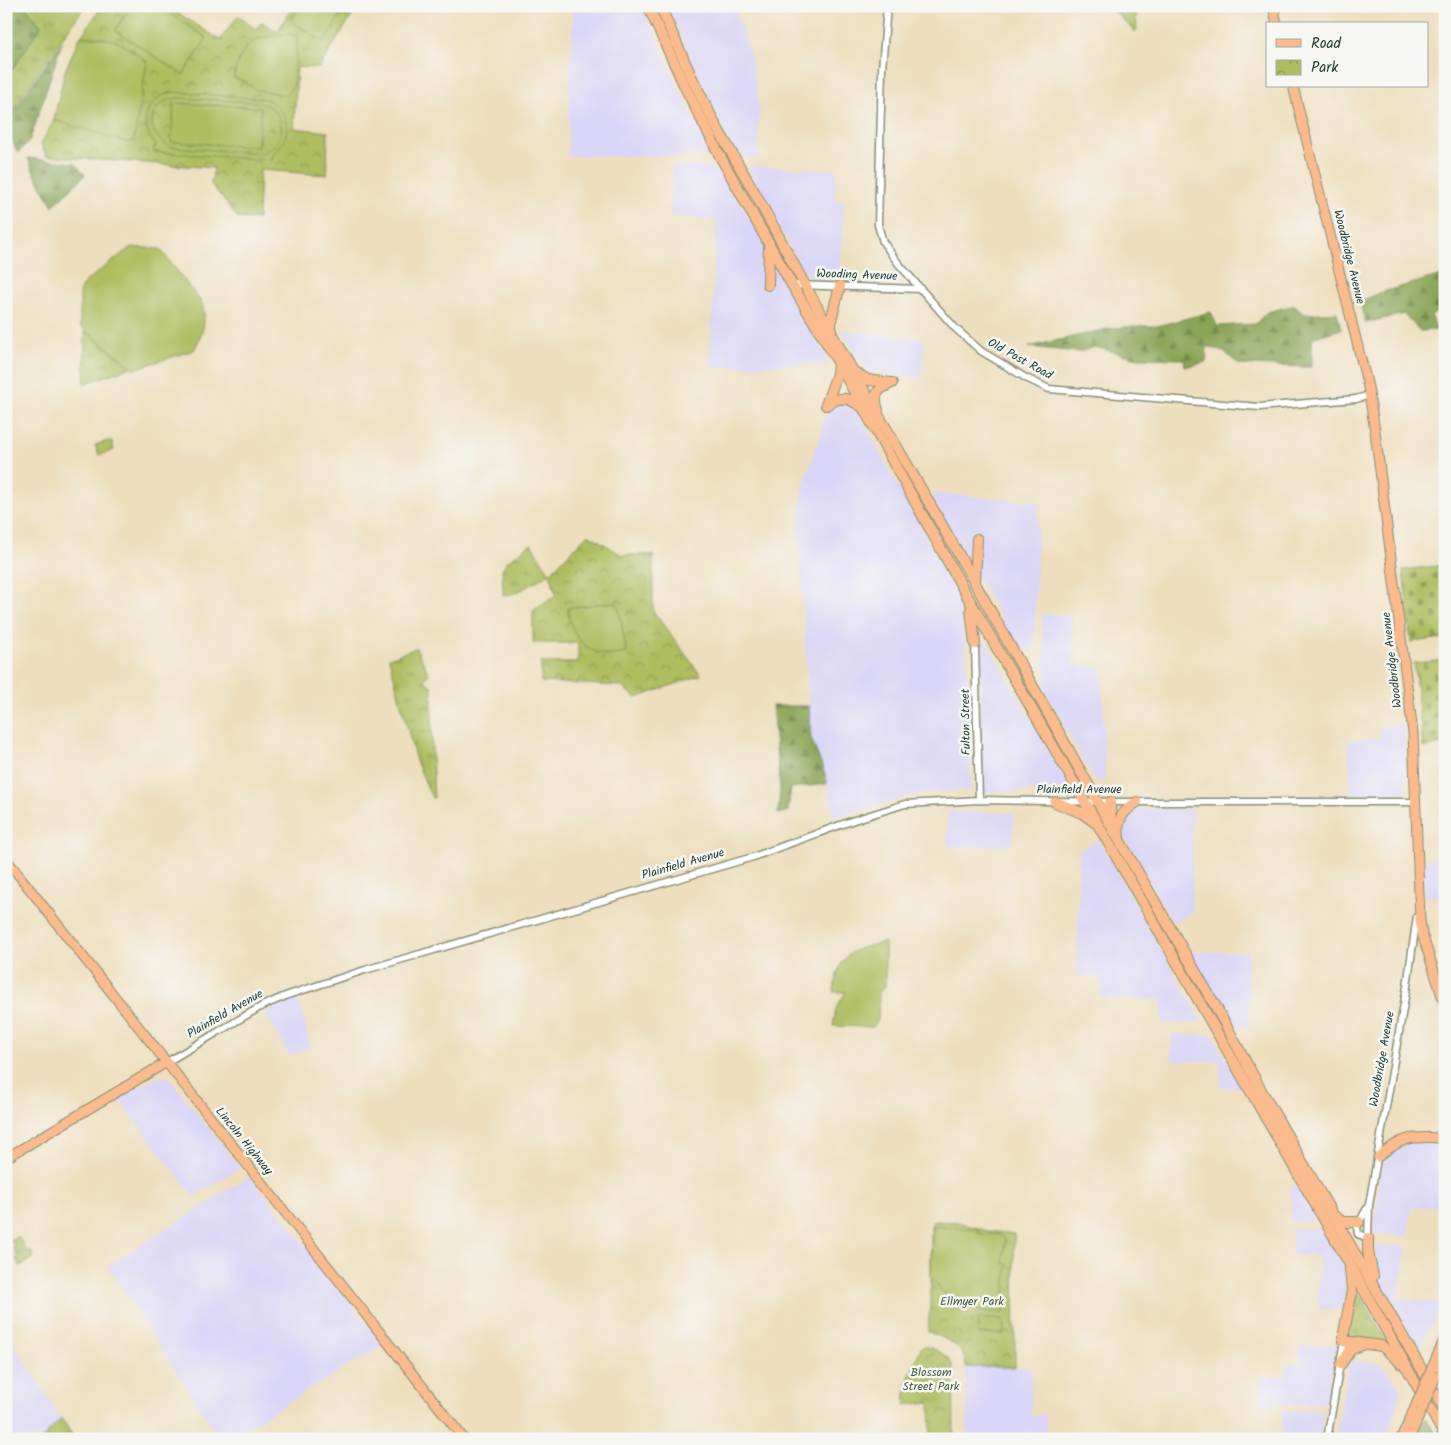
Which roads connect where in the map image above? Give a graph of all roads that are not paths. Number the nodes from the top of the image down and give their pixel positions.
1 (648, 6) edge
2 (660, 6) edge
3 (887, 6) edge
4 (1273, 6) edge
5 (1277, 22) edge
6 (1293, 88) edge
7 (769, 242) junction
8 (768, 284) dead end
9 (792, 285) junction
10 (804, 285) junction
11 (840, 286) junction
12 (921, 289) junction
13 (831, 332) junction
14 (838, 362) junction
15 (853, 371) junction
16 (1370, 395) junction
17 (862, 406) junction
18 (887, 429) junction
19 (954, 546) junction
20 (966, 594) junction
21 (984, 600) junction
22 (991, 638) junction
23 (975, 644) junction
24 (979, 800) junction
25 (1085, 801) junction
26 (1098, 801) junction
27 (1055, 802) junction
28 (1110, 802) junction
29 (1137, 802) junction
30 (1416, 802) junction
31 (1098, 825) junction
32 (1112, 827) junction
33 (1122, 845) junction
34 (6, 859) edge
35 (1418, 905) junction
36 (1445, 1005) edge
37 (167, 1062) junction
38 (1445, 1138) edge
39 (1378, 1157) junction
40 (6, 1158) edge
41 (1370, 1205) junction
42 (1334, 1216) junction
43 (1359, 1222) junction
44 (1368, 1238) junction
45 (1349, 1263) junction
46 (1376, 1289) junction
47 (1445, 1338) edge
48 (1344, 1341) junction
49 (1367, 1344) junction
50 (1444, 1358) edge
51 (1341, 1364) junction
52 (1410, 1372) junction
53 (1432, 1375) junction
54 (1445, 1401) edge
55 (1419, 1409) junction
56 (1445, 1410) edge
57 (1444, 1438) edge
58 (464, 1439) edge
59 (1327, 1439) edge
60 (1401, 1439) edge
61 (1409, 1439) edge

1 - 7 highway
2 - 10 highway
3 - 12 street, Old Post Road
4 - 5 main road
6 - 16 main road, Woodbridge Avenue
7 - 8 highway
7 - 9 highway
9 - 10 street, Wooding Avenue
9 - 14 highway
10 - 11 street, Wooding Avenue
10 - 13 highway
11 - 12 street, Wooding Avenue
11 - 13 highway
12 - 16 street, Old Post Road
13 - 15 highway
14 - 17 highway
14 - 17 highway
15 - 18 highway
15 - 18 highway
16 - 30 main road, Woodbridge Avenue
17 - 20 highway
18 - 19 highway
19 - 21 highway
19 - 21 highway
20 - 22 highway
20 - 23 highway
21 - 26 highway
22 - 23 highway
22 - 25 highway
23 - 24 street, Fulton Street
24 - 27 street, Plainfield Avenue
24 - 37 street, Plainfield Avenue
25 - 26 street, Plainfield Avenue
25 - 27 street, Plainfield Avenue
25 - 31 highway
26 - 28 street, Plainfield Avenue
26 - 32 highway
27 - 31 highway
28 - 29 street, Plainfield Avenue
28 - 32 highway
29 - 30 street, Plainfield Avenue
29 - 33 highway
30 - 35 main road, Woodbridge Avenue
31 - 45 highway
32 - 33 highway
33 - 42 highway
34 - 37 main road, Lincoln Highway
35 - 36 main road
35 - 39 street, Woodbridge Avenue
37 - 40 main road, Plainfield Avenue
37 - 58 main road, Lincoln Highway
38 - 39 main road
39 - 41 street, Woodbridge Avenue
41 - 43 street
41 - 44 street, Woodbridge Avenue
42 - 43 highway
42 - 46 highway
43 - 44 street
44 - 46 highway
45 - 48 highway
45 - 52 highway
46 - 53 highway
47 - 53 main road
48 - 49 highway
48 - 51 street
49 - 51 highway
49 - 52 highway
50 - 53 main road
51 - 59 street
52 - 57 highway
53 - 54 highway
53 - 55 main road, bridge
53 - 56 highway
55 - 60 main road
55 - 61 main road

